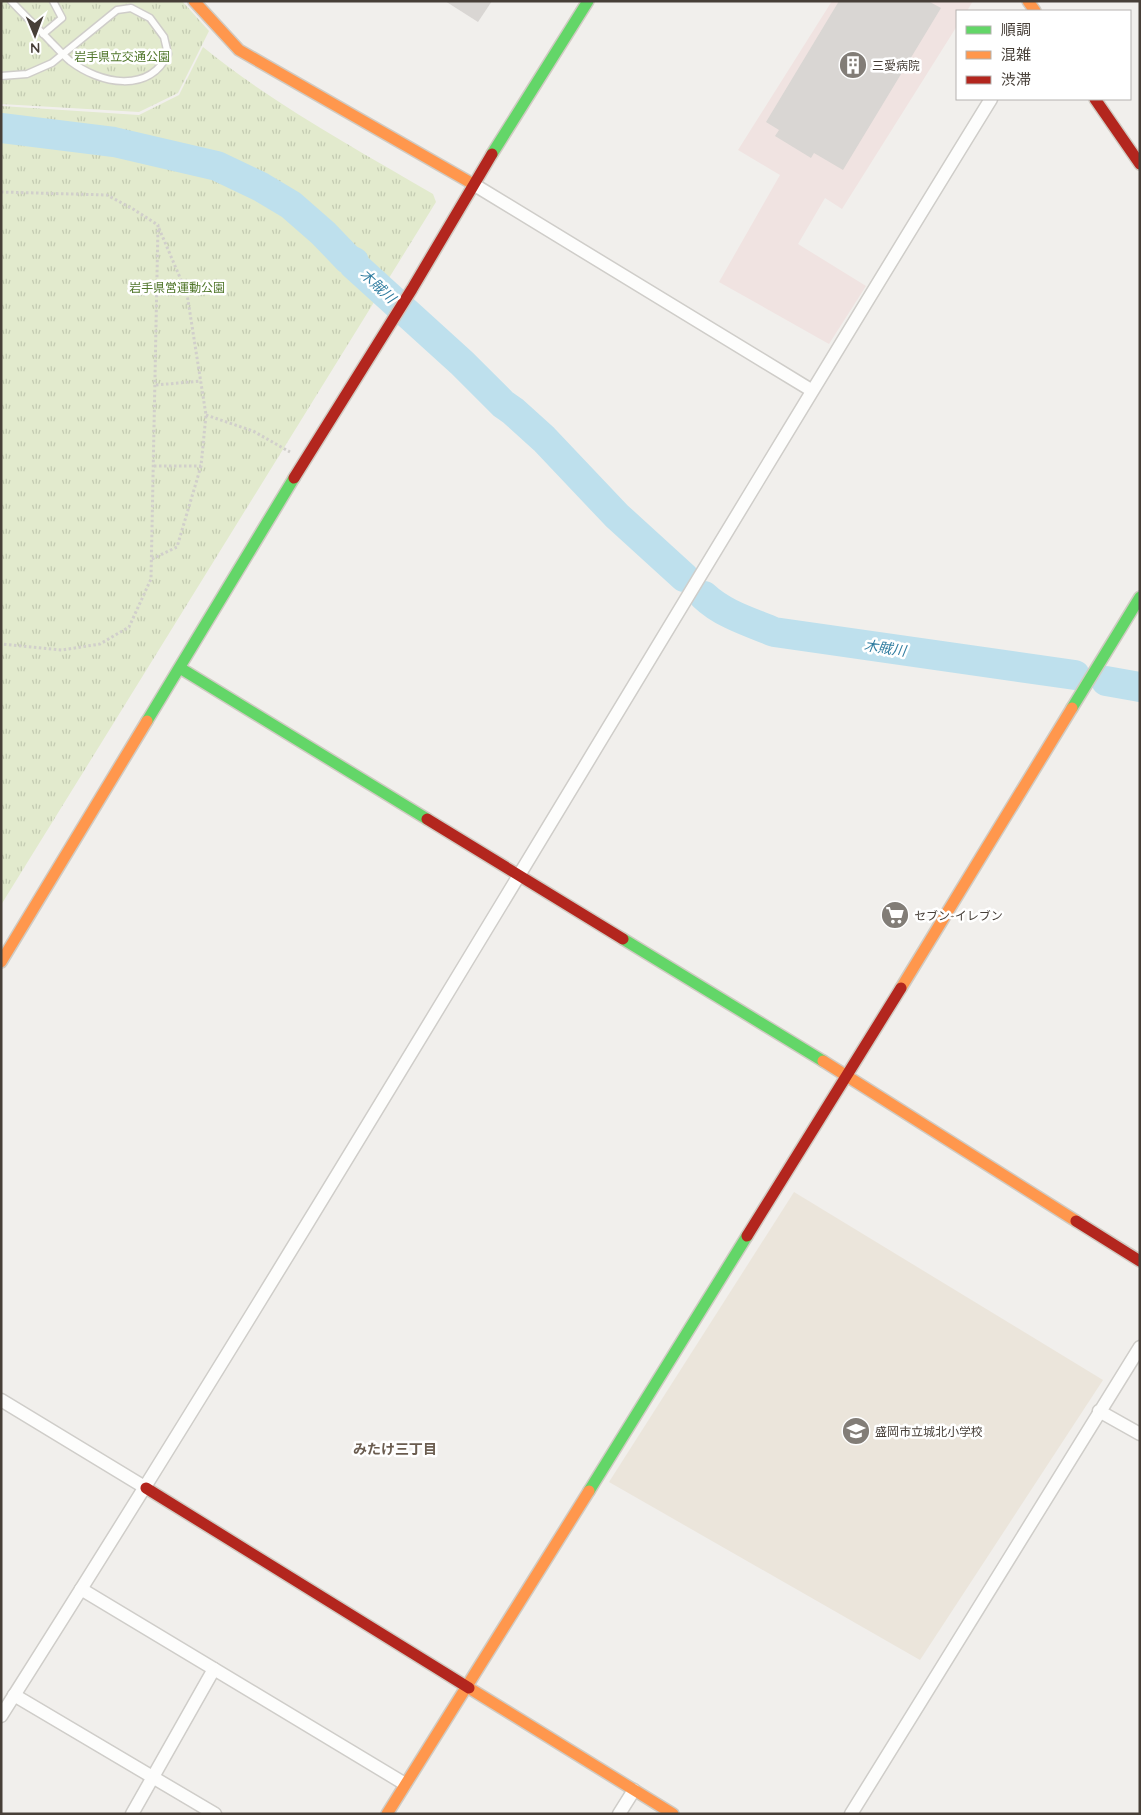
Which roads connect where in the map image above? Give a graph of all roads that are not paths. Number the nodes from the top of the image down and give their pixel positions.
1 (11, 1) edge
2 (53, 1) edge
3 (194, 1) edge
4 (588, 1) edge
5 (43, 34) junction
6 (63, 54) junction
7 (1, 76) edge
8 (990, 100) edge
9 (1096, 100) edge
10 (1140, 164) edge
11 (473, 184) junction
12 (811, 390) junction
13 (1140, 597) edge
14 (180, 668) junction
15 (519, 876) junction
16 (1, 962) edge
17 (847, 1076) junction
18 (1140, 1261) edge
19 (1140, 1347) edge
20 (1, 1400) edge
21 (1099, 1411) junction
22 (1140, 1434) edge
23 (146, 1488) junction
24 (82, 1589) junction
25 (214, 1669) junction
26 (466, 1686) junction
27 (14, 1695) junction
28 (1, 1716) edge
29 (154, 1777) junction
30 (405, 1784) junction
31 (634, 1790) junction
32 (132, 1814) edge
33 (215, 1814) edge
34 (387, 1814) edge
35 (619, 1814) edge
36 (673, 1814) edge
37 (851, 1814) edge

1 - 5 lane
2 - 5 lane
3 - 11 street
4 - 11 street
5 - 6 lane
6 - 6 lane
6 - 7 lane
8 - 12 street
9 - 10 street
11 - 12 street
11 - 14 street
12 - 15 street
13 - 17 street
14 - 15 street
14 - 16 street
15 - 17 street
15 - 23 street
17 - 18 street
17 - 26 street
19 - 21 street
20 - 23 street
21 - 22 street
21 - 37 street
23 - 24 street
23 - 26 street
24 - 25 street
24 - 27 street
25 - 29 street
25 - 30 street
26 - 30 street
26 - 31 street
27 - 28 street
27 - 29 street
29 - 32 street
29 - 33 street
30 - 34 street
31 - 35 street
31 - 36 street

